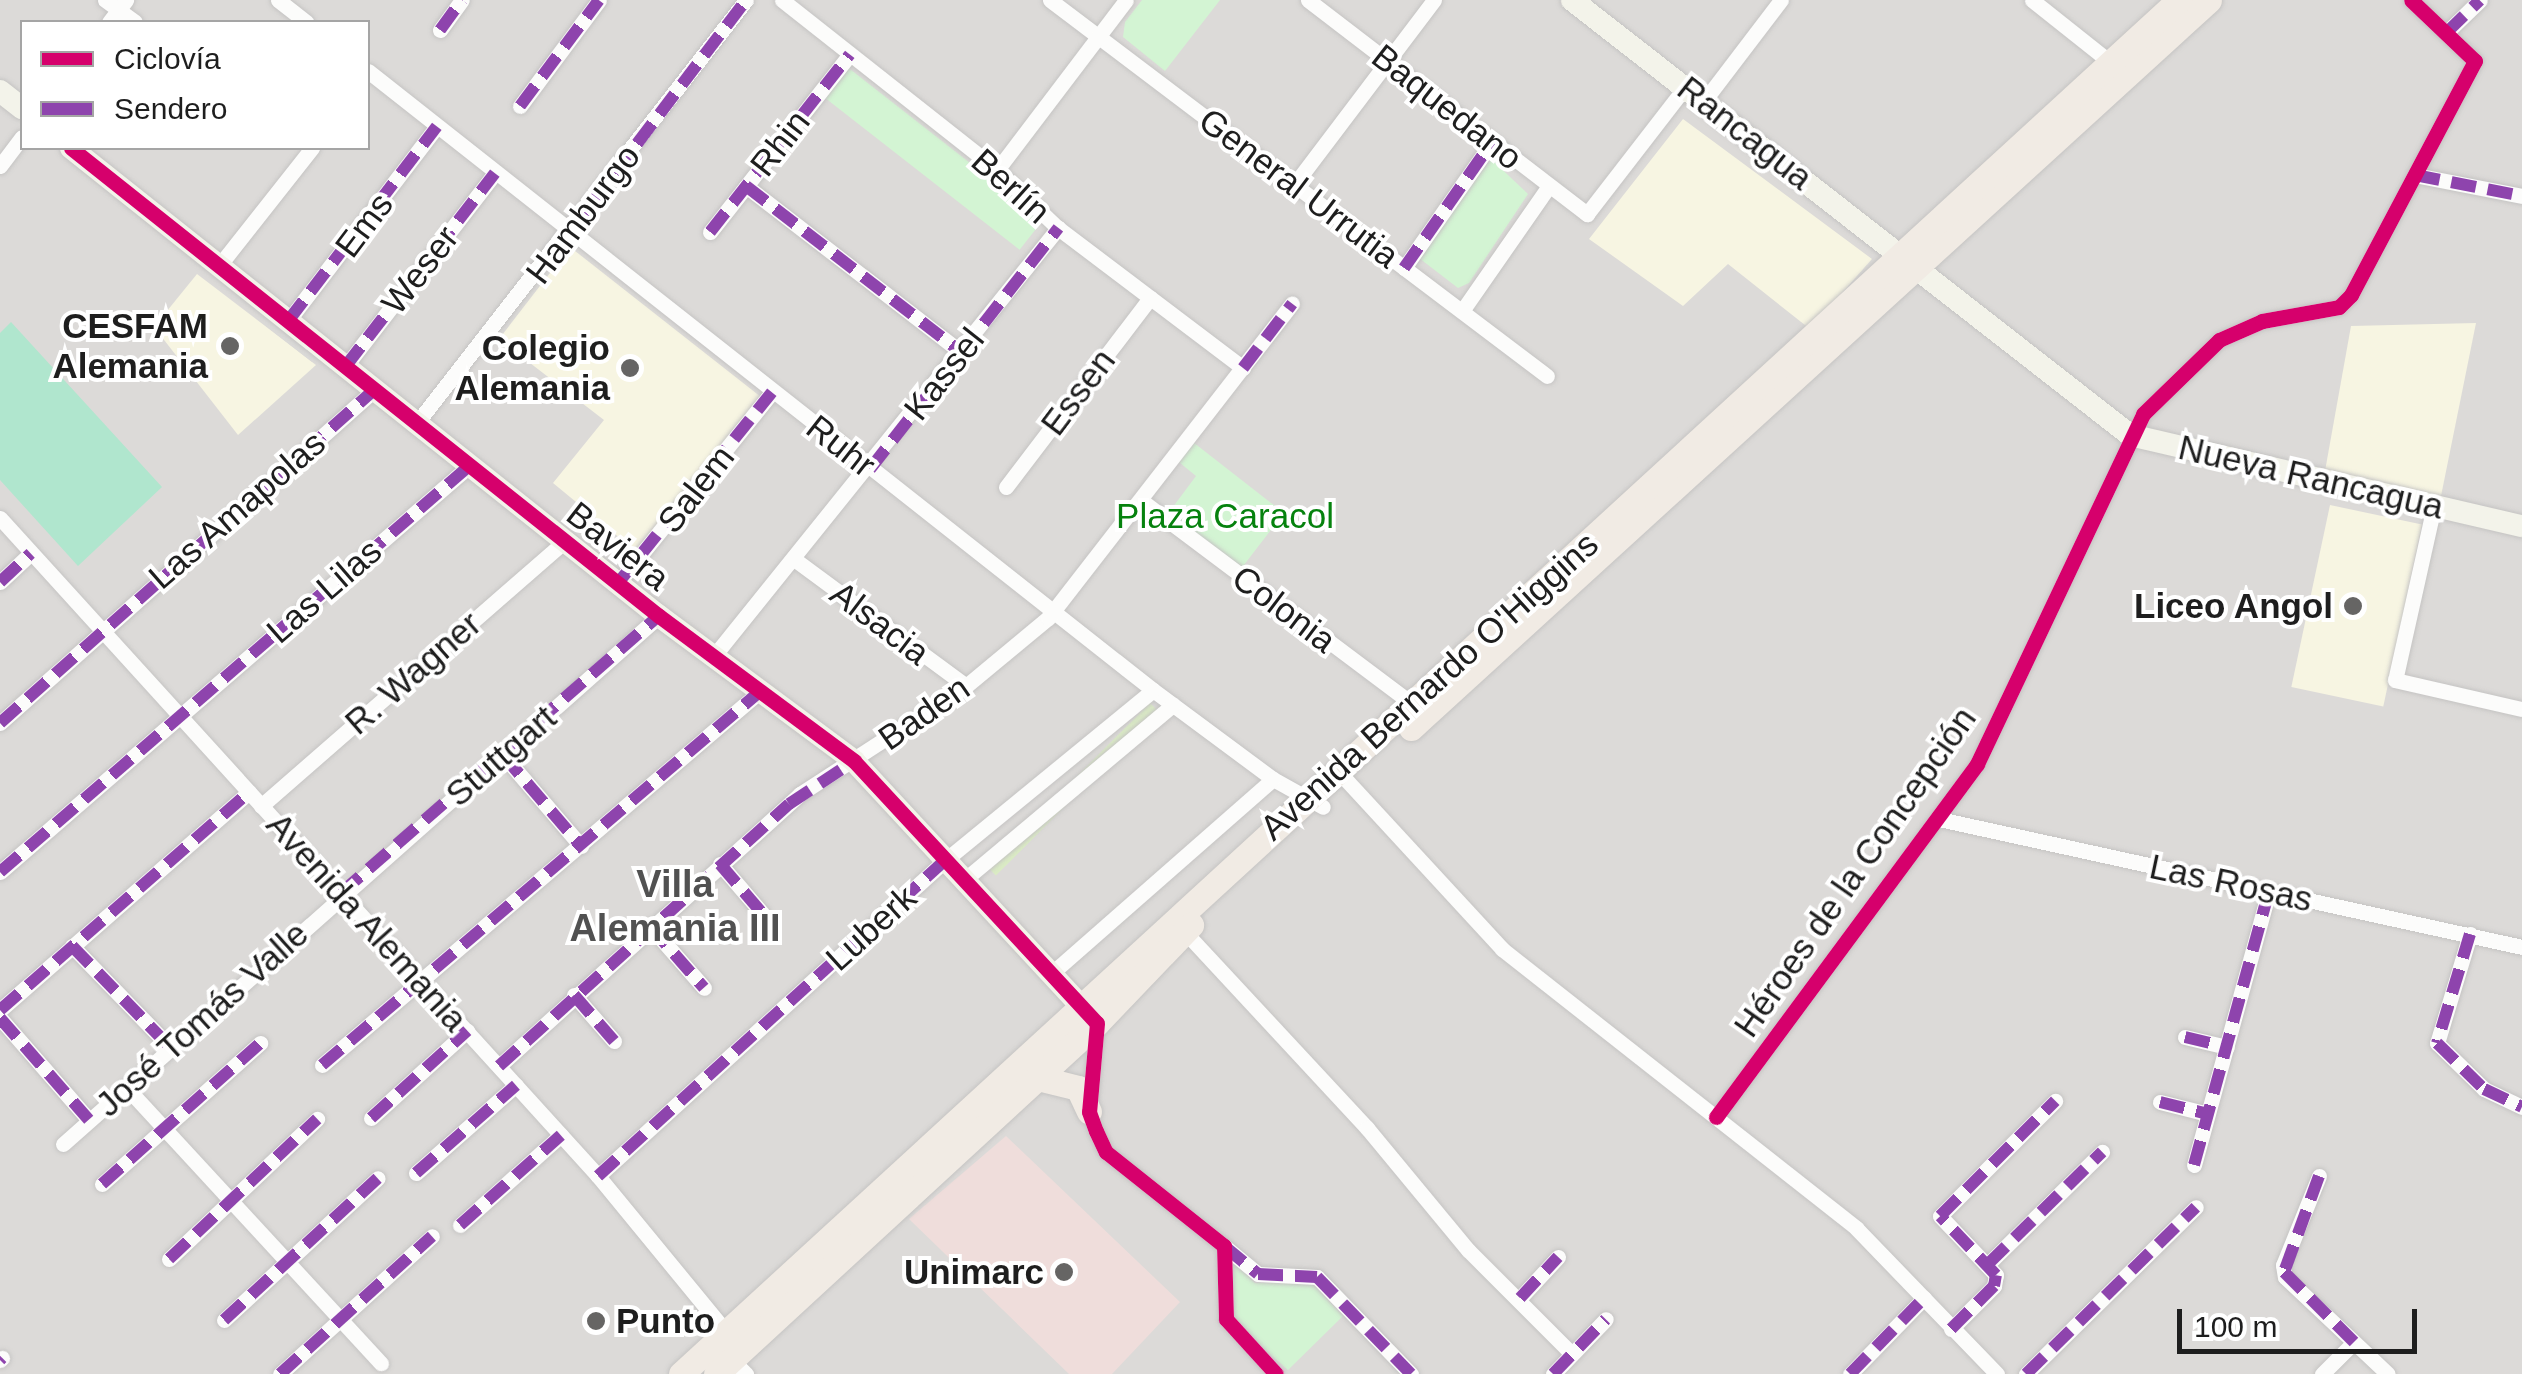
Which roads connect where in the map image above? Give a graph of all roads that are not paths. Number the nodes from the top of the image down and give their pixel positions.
1 (278, 0) edge
2 (462, 0) edge
3 (598, 0) edge
4 (746, 0) edge
5 (782, 0) edge
6 (1050, 0) edge
7 (1126, 0) edge
8 (1308, 0) edge
9 (1434, 0) edge
10 (1572, 0) edge
11 (1781, 0) edge
12 (2032, 0) edge
13 (2179, 0) edge
14 (2209, 0) edge
15 (2411, 0) edge
16 (2480, 0) edge
17 (303, 20) edge
18 (440, 30) dead end
19 (2446, 34) junction
20 (1098, 36) junction
21 (850, 54) junction
22 (1388, 61) junction
23 (2117, 68) junction
24 (370, 74) edge
25 (0, 91) edge
26 (1694, 94) junction
27 (20, 106) edge
28 (520, 106) dead end
29 (437, 126) junction
30 (20, 140) edge
31 (1492, 142) junction
32 (74, 150) edge
33 (305, 150) edge
34 (0, 166) edge
35 (997, 170) junction
36 (495, 173) junction
37 (2416, 175) junction
38 (1294, 185) junction
39 (746, 186) junction
40 (1548, 186) junction
41 (2522, 196) edge
42 (1058, 228) junction
43 (570, 232) junction
44 (710, 232) dead end
45 (1906, 262) junction
46 (218, 267) junction
47 (1404, 268) junction
48 (1150, 298) junction
49 (1292, 304) dead end
50 (1462, 311) junction
51 (288, 320) junction
52 (961, 352) junction
53 (345, 367) junction
54 (1242, 368) junction
55 (1547, 376) dead end
56 (374, 390) junction
57 (772, 392) junction
58 (416, 424) junction
59 (2130, 435) junction
60 (469, 466) junction
61 (870, 469) junction
62 (1006, 487) dead end
63 (1142, 500) junction
64 (2434, 506) junction
65 (0, 518) edge
66 (2522, 526) edge
67 (565, 541) junction
68 (31, 553) junction
69 (794, 559) junction
70 (0, 582) edge
71 (618, 584) junction
72 (1055, 612) junction
73 (659, 616) junction
74 (101, 629) junction
75 (713, 657) junction
76 (966, 686) junction
77 (1153, 690) junction
78 (758, 693) junction
79 (1173, 705) junction
80 (1420, 709) junction
81 (2522, 709) edge
82 (180, 716) junction
83 (0, 723) edge
84 (503, 755) junction
85 (854, 760) junction
86 (1344, 777) junction
87 (1273, 779) junction
88 (248, 792) junction
89 (1317, 801) junction
90 (262, 806) junction
91 (1939, 819) junction
92 (581, 846) junction
93 (943, 862) junction
94 (720, 864) junction
95 (0, 872) edge
96 (963, 881) junction
97 (2269, 891) junction
98 (341, 894) junction
99 (762, 913) dead end
100 (650, 926) junction
101 (1184, 931) junction
102 (2470, 934) junction
103 (72, 946) junction
104 (2522, 947) edge
105 (1052, 972) junction
106 (421, 981) junction
107 (704, 988) dead end
108 (574, 995) junction
109 (0, 1010) edge
110 (1088, 1014) junction
111 (0, 1018) edge
112 (467, 1032) junction
113 (2185, 1037) dead end
114 (614, 1041) dead end
115 (260, 1043) dead end
116 (2227, 1047) junction
117 (170, 1048) junction
118 (322, 1065) dead end
119 (498, 1066) junction
120 (1038, 1078) junction
121 (516, 1085) junction
122 (126, 1087) junction
123 (2055, 1101) dead end
124 (2160, 1102) dead end
125 (2522, 1107) edge
126 (1090, 1112) junction
127 (2208, 1114) junction
128 (1716, 1117) junction
129 (371, 1118) dead end
130 (317, 1119) dead end
131 (88, 1120) junction
132 (164, 1129) junction
133 (561, 1135) junction
134 (62, 1144) dead end
135 (2102, 1152) dead end
136 (2194, 1165) dead end
137 (416, 1173) dead end
138 (598, 1176) junction
139 (2318, 1176) dead end
140 (378, 1178) dead end
141 (910, 1178) junction
142 (102, 1184) dead end
143 (230, 1201) junction
144 (2196, 1207) dead end
145 (460, 1225) dead end
146 (432, 1236) dead end
147 (1224, 1246) junction
148 (1558, 1257) dead end
149 (169, 1259) dead end
150 (286, 1262) junction
151 (1988, 1264) junction
152 (1520, 1298) junction
153 (1924, 1298) junction
154 (1606, 1318) dead end
155 (341, 1319) junction
156 (224, 1320) dead end
157 (1952, 1328) junction
158 (727, 1333) junction
159 (2354, 1342) junction
160 (1572, 1354) junction
161 (381, 1363) dead end
162 (731, 1369) edge
163 (280, 1374) edge
164 (681, 1374) edge
165 (1276, 1374) edge
166 (1411, 1374) edge
167 (1552, 1374) edge
168 (1850, 1374) edge
169 (1997, 1374) edge
170 (2026, 1374) edge
171 (2322, 1374) edge
172 (2388, 1374) edge

1 - 17 street
2 - 18 street
3 - 28 street
4 - 43 street, Hamburgo
5 - 21 street, Berlín
6 - 20 street, General Urrutia
7 - 20 street
8 - 22 street, Baquedano
9 - 22 street
10 - 26 street, Rancagua
11 - 26 street
12 - 23 street
13 - 23 main road, Avenida Bernardo O'Higgins
14 - 23 main road, Avenida Bernardo O'Higgins
15 - 19 street
16 - 19 street
19 - 37 street, Héroes de la Concepción
20 - 35 street
20 - 38 street, General Urrutia
21 - 35 street, Berlín
21 - 39 street, Rhin
22 - 31 street, Baquedano
22 - 38 street
23 - 45 main road, Avenida Bernardo O'Higgins
24 - 29 street, Ruhr
25 - 27 street
26 - 40 street, Baquedano
26 - 45 street, Rancagua
29 - 36 street, Ruhr
29 - 51 street, Ems
30 - 34 street
31 - 40 street, Baquedano
31 - 47 street
32 - 46 street, Baviera
33 - 46 street
35 - 42 street, Berlín
36 - 43 street, Ruhr
36 - 53 street, Weser
37 - 41 street
37 - 59 street, Héroes de la Concepción
38 - 47 street, General Urrutia
39 - 44 street, Rhin
39 - 52 street
40 - 50 street
42 - 48 street, Berlín
42 - 52 street, Kassel
43 - 57 street, Ruhr
43 - 58 street, Hamburgo
45 - 59 street, Nueva Rancagua
45 - 80 main road, Avenida Bernardo O'Higgins
46 - 51 street, Baviera
47 - 50 street, General Urrutia
48 - 54 street, Berlín
48 - 62 street, Essen
49 - 54 street, Baden
50 - 55 street, General Urrutia
51 - 53 street, Baviera
52 - 61 street, Kassel
53 - 56 street, Baviera
54 - 63 street, Baden
56 - 58 street, Baviera
56 - 74 street, Las Amapolas
57 - 61 street, Ruhr
57 - 71 street, Salem
58 - 60 street, Baviera
59 - 64 street, Nueva Rancagua
59 - 91 street, Héroes de la Concepción
60 - 67 street, Baviera
60 - 82 street, Las Lilas
61 - 69 street, Kassel
61 - 72 street, Ruhr
63 - 72 street, Baden
63 - 80 street, Colonia
64 - 66 street, Nueva Rancagua
64 - 81 street
65 - 68 street, Avenida Alemania
67 - 71 street, Baviera
67 - 90 street, R. Wagner
68 - 70 street
68 - 74 street, Avenida Alemania
69 - 75 street, Kassel
69 - 76 street, Alsacia
71 - 73 street, Baviera
72 - 76 street, Baden
72 - 77 street, Ruhr
73 - 75 street, Baviera
73 - 84 street, Stuttgart
74 - 82 street, Avenida Alemania
74 - 83 street, Las Amapolas
75 - 78 street, Baviera
76 - 85 street, Baden
77 - 79 street, Ruhr
77 - 93 street, Luberk
78 - 85 street, Baviera
78 - 92 street
79 - 87 street, Ruhr
79 - 96 street, Luberk
80 - 86 main road, Avenida Bernardo O'Higgins
82 - 88 street, Avenida Alemania
82 - 95 street, Las Lilas
84 - 92 street
84 - 98 street, Stuttgart
85 - 93 street, Baviera
85 - 94 street, Baden
86 - 89 main road, Avenida Bernardo O'Higgins
86 - 128 street
87 - 89 street, Ruhr
87 - 105 street, Avenida Bernardo O'Higgins
88 - 90 street, Avenida Alemania
88 - 103 street
89 - 101 main road, Avenida Bernardo O'Higgins
89 - 110 main road, Avenida Bernardo O'Higgins
90 - 98 street, Avenida Alemania
91 - 97 street, Las Rosas
91 - 128 street, Héroes de la Concepción
92 - 106 street
93 - 96 street, Baviera
93 - 138 street, Luberk
94 - 99 street
94 - 100 street, Baden
96 - 105 street, Baviera
97 - 102 street, Las Rosas
97 - 116 street
98 - 106 street, Avenida Alemania
98 - 117 street, José Tomás Valle
100 - 107 street
100 - 108 street, Baden
101 - 110 main road, Avenida Bernardo O'Higgins
101 - 152 street
102 - 104 street, Las Rosas
102 - 125 street
103 - 109 street
103 - 117 street
105 - 110 street, Baviera
106 - 112 street, Avenida Alemania
106 - 118 street
108 - 114 street
108 - 119 street, Baden
110 - 120 main road, Avenida Bernardo O'Higgins
110 - 126 street
110 - 141 main road, Avenida Bernardo O'Higgins
111 - 131 street
112 - 119 street, Avenida Alemania
112 - 129 street
113 - 116 street
115 - 132 street
116 - 127 street
117 - 122 street, José Tomás Valle
119 - 121 street, Avenida Alemania
120 - 126 main road
120 - 141 main road, Avenida Bernardo O'Higgins
121 - 133 street, Avenida Alemania
121 - 137 street
122 - 131 street, José Tomás Valle
122 - 132 street
123 - 151 street
124 - 127 street
126 - 147 street
127 - 136 street
128 - 153 street
130 - 143 street
131 - 134 street, José Tomás Valle
132 - 142 street
132 - 143 street
133 - 138 street, Avenida Alemania
133 - 145 street
135 - 151 street
138 - 158 street, Avenida Alemania
139 - 159 street
140 - 150 street
141 - 158 main road, Avenida Bernardo O'Higgins
141 - 162 main road, Avenida Bernardo O'Higgins
143 - 149 street
143 - 150 street
144 - 170 street
146 - 155 street
147 - 165 street
147 - 166 street
148 - 152 street
150 - 155 street
150 - 156 street
151 - 157 street
152 - 160 street
153 - 157 street
153 - 168 street
154 - 160 street
155 - 161 street
155 - 163 street
157 - 169 street
158 - 162 street
158 - 164 main road, Avenida Bernardo O'Higgins
159 - 171 street
159 - 172 street
160 - 167 street

